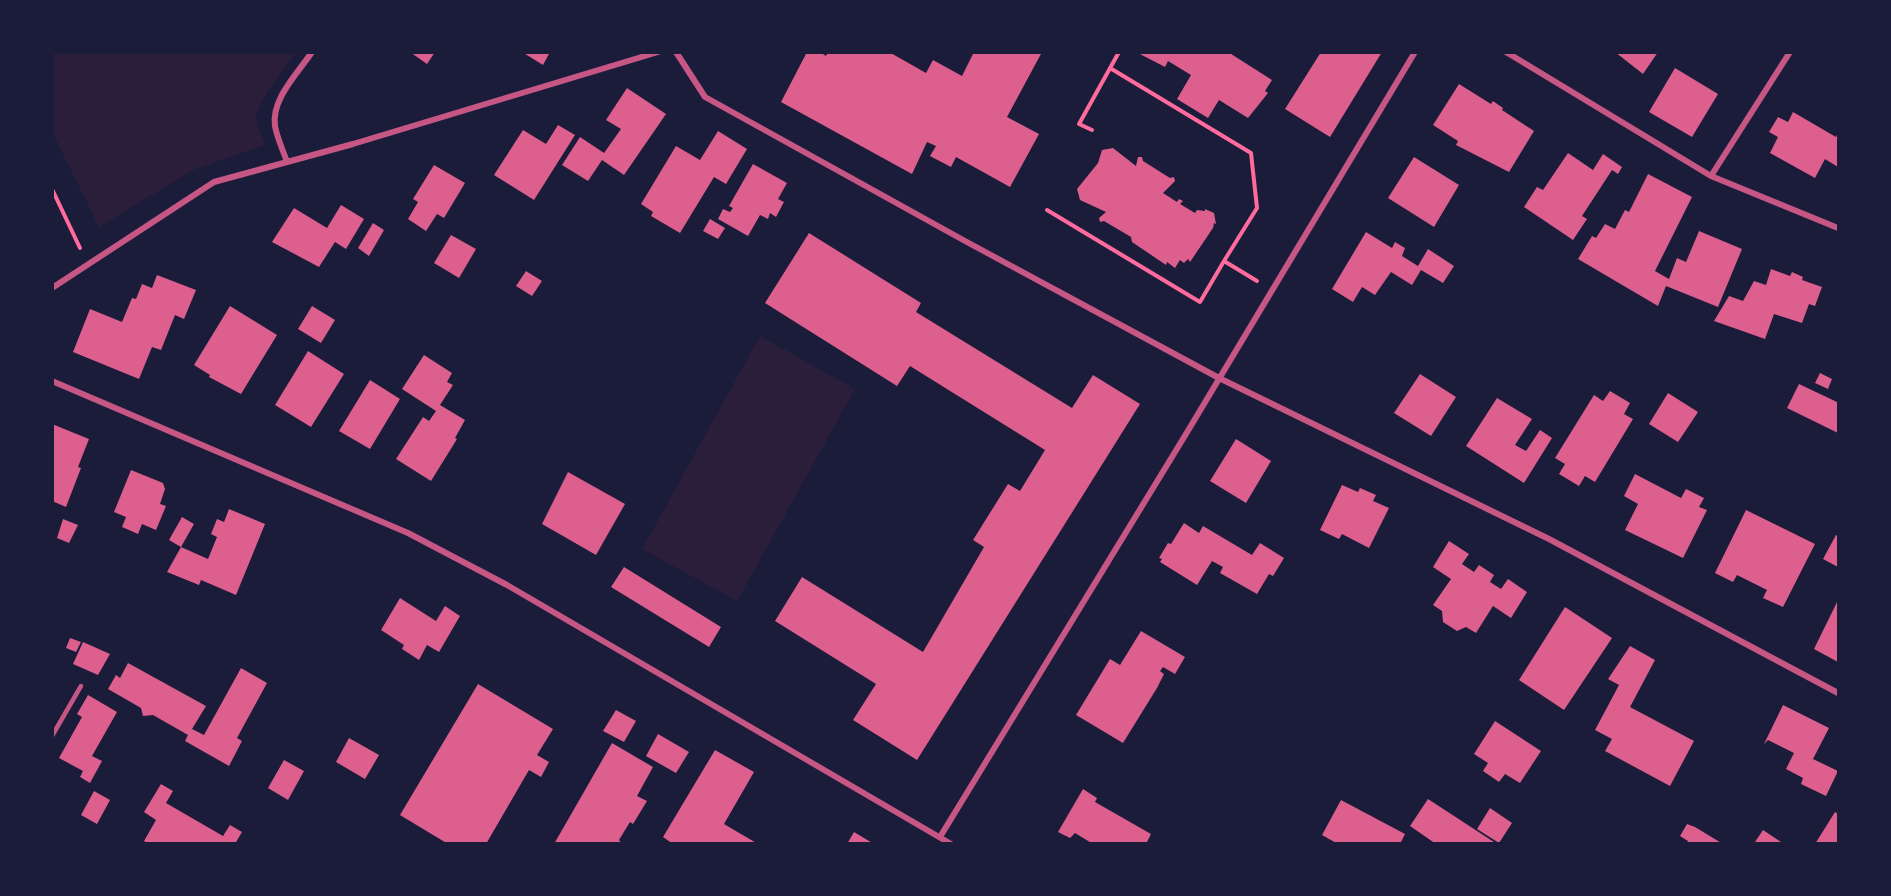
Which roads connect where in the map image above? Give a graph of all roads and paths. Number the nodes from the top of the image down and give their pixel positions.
1 (312, 52) edge
2 (658, 52) edge
3 (676, 52) edge
4 (1119, 52) edge
5 (1415, 52) edge
6 (1506, 52) edge
7 (1790, 52) edge
8 (1110, 68) junction
9 (1092, 130) dead end
10 (287, 162) junction
11 (1712, 176) junction
12 (52, 189) edge
13 (1047, 210) dead end
14 (1839, 228) edge
15 (1224, 261) junction
16 (89, 264) junction
17 (52, 288) edge
18 (1273, 290) junction
19 (1219, 378) junction
20 (52, 381) edge
21 (81, 686) dead end
22 (1839, 693) edge
23 (52, 736) edge
24 (940, 837) junction
25 (951, 843) edge

1 - 10 street
2 - 10 street
3 - 19 street
4 - 8 path
5 - 18 street
6 - 11 street
7 - 11 street
8 - 9 path
8 - 15 path
10 - 16 street
11 - 14 street
12 - 16 path
13 - 15 path
15 - 18 path
16 - 17 street
18 - 19 street
19 - 22 street
19 - 24 street
20 - 24 street
21 - 23 lane
24 - 25 street

